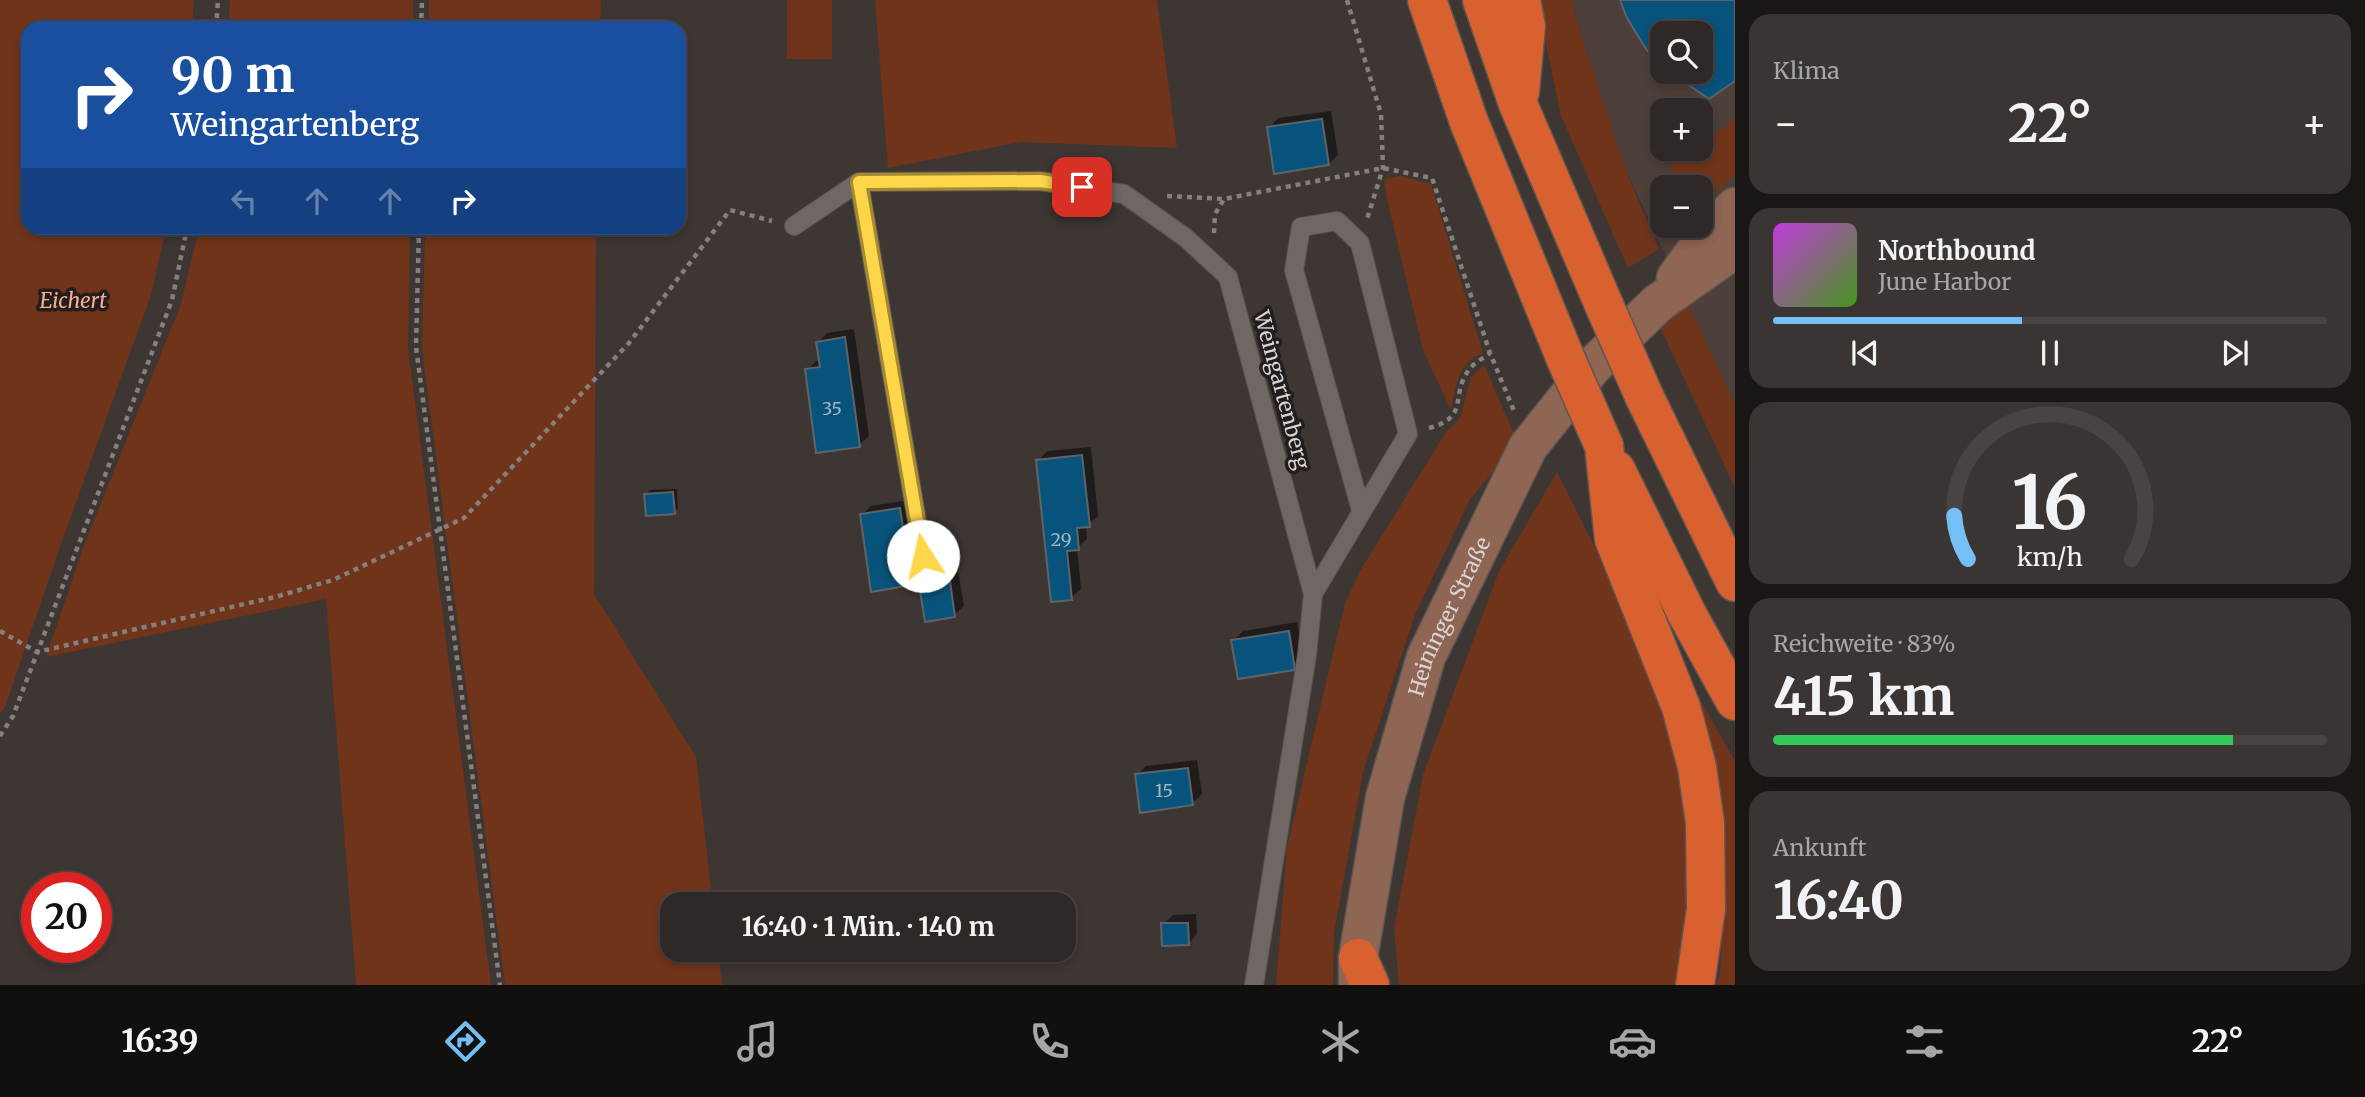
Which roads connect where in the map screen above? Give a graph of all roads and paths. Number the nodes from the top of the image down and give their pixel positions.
1 (218, 0) edge
2 (422, 0) edge
3 (1347, 0) edge
4 (1427, 0) edge
5 (1482, 0) edge
6 (1521, 0) edge
7 (216, 21) edge
8 (421, 21) edge
9 (1518, 104) junction
10 (1382, 168) junction
11 (859, 182) junction
12 (1124, 194) junction
13 (1735, 207) edge
14 (794, 226) joint
15 (186, 235) edge
16 (419, 235) edge
17 (1360, 243) junction
18 (1735, 249) edge
19 (1658, 303) junction
20 (1490, 353) junction
21 (1408, 434) junction
22 (1604, 446) junction
23 (1528, 447) junction
24 (1361, 510) junction
25 (439, 531) junction
26 (923, 556) dead end
27 (1735, 582) edge
28 (1313, 594) junction
29 (0, 631) edge
30 (37, 652) junction
31 (1735, 701) edge
32 (0, 736) edge
33 (1362, 976) edge
34 (500, 985) edge
35 (1254, 985) edge
36 (1695, 985) edge

1 - 7 path
2 - 8 path
3 - 10 path
4 - 22 highway, bridge
5 - 9 highway
6 - 9 highway
9 - 27 highway, bridge
10 - 12 path
10 - 17 path
10 - 20 path
11 - 12 lane, Weingartenberg
11 - 14 lane
11 - 26 lane
12 - 28 lane, Weingartenberg
13 - 19 main road, Heininger Straße
14 - 25 path
15 - 30 path
16 - 25 path
17 - 21 lane
17 - 24 lane
18 - 19 main road, Heininger Straße
19 - 23 main road, Heininger Straße
20 - 21 path
20 - 23 path
21 - 24 lane
22 - 31 highway
22 - 36 highway
23 - 33 main road, Heininger Straße
24 - 28 lane
25 - 30 path
25 - 34 path
28 - 35 lane, Weingartenberg
29 - 30 path
30 - 32 path

